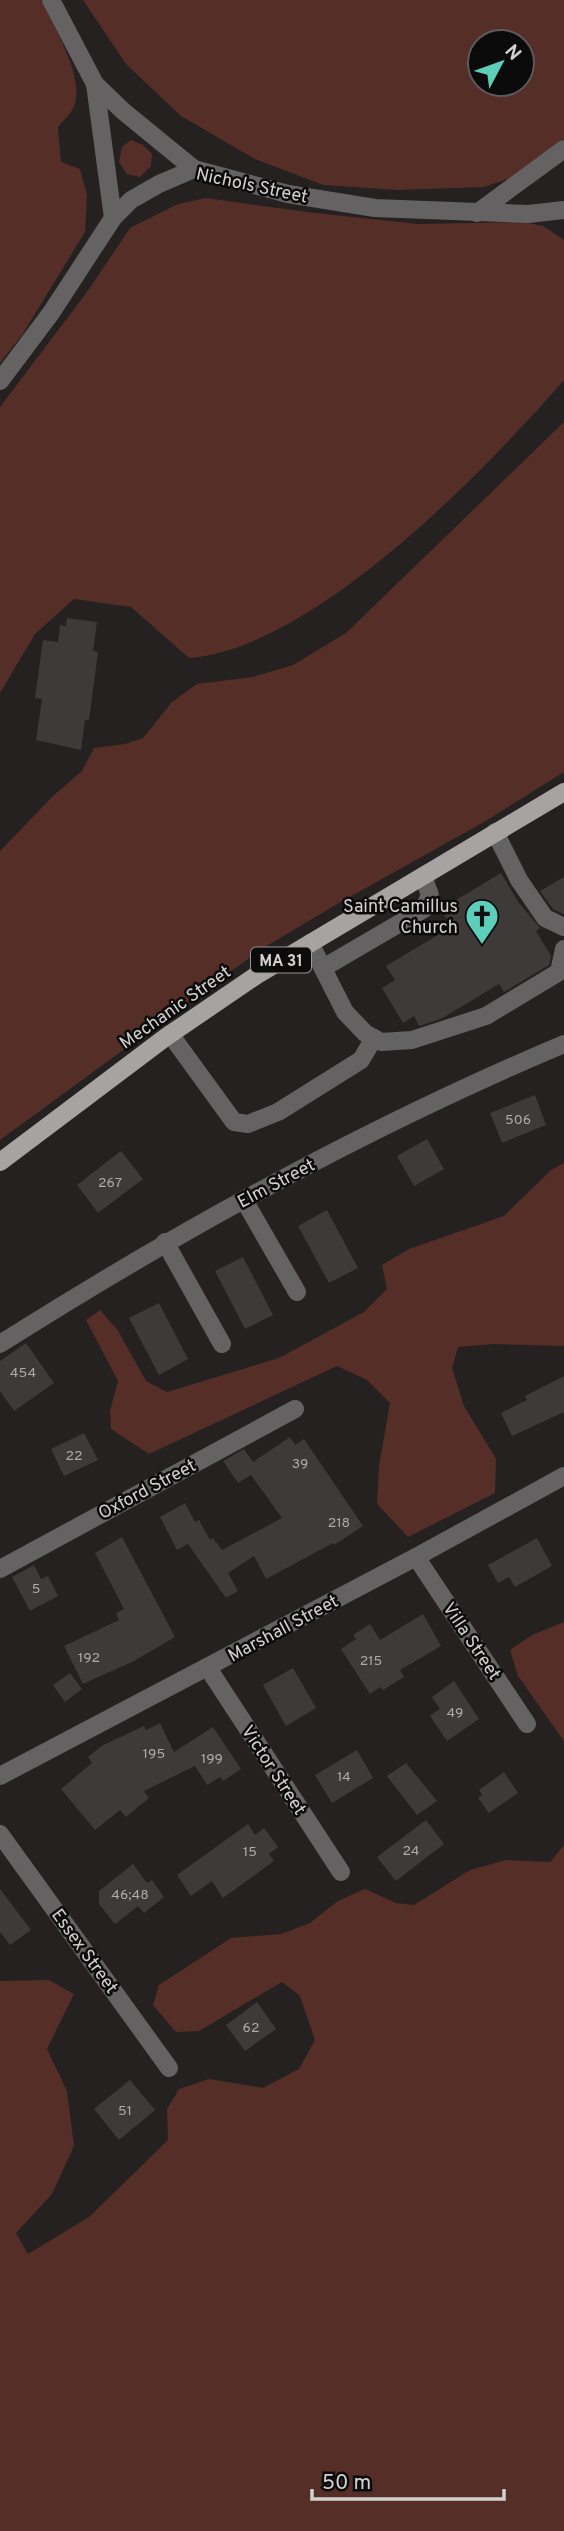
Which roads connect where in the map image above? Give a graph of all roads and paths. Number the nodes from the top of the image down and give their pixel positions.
1 (51, 0) edge
2 (95, 84) junction
3 (564, 149) edge
4 (194, 169) junction
5 (564, 211) edge
6 (477, 213) junction
7 (113, 218) junction
8 (0, 382) edge
9 (564, 792) edge
10 (495, 832) junction
11 (423, 876) junction
12 (564, 927) edge
13 (310, 943) junction
14 (564, 949) edge
15 (323, 968) junction
16 (170, 1034) junction
17 (374, 1038) junction
18 (564, 1044) edge
19 (7, 1157) edge
20 (0, 1173) edge
21 (244, 1200) junction
22 (165, 1242) junction
23 (297, 1292) dead end
24 (0, 1344) edge
25 (222, 1344) dead end
26 (295, 1409) dead end
27 (564, 1476) edge
28 (416, 1557) junction
29 (0, 1569) edge
30 (208, 1668) junction
31 (527, 1724) dead end
32 (0, 1776) edge
33 (0, 1834) edge
34 (341, 1872) dead end
35 (169, 2068) dead end

1 - 2 street
2 - 4 street
2 - 7 street
3 - 6 street
4 - 6 street, Nichols Street
4 - 7 street, Nichols Street
5 - 6 street, Nichols Street
7 - 8 street, Nichols Street
9 - 10 main road, Mechanic Street / MA 31
10 - 11 main road, Mechanic Street / MA 31
10 - 12 street
11 - 13 main road, Mechanic Street / MA 31
11 - 15 street
13 - 15 street
13 - 16 main road, Mechanic Street / MA 31
14 - 17 street
15 - 17 street
16 - 17 street
16 - 19 main road, Mechanic Street / MA 31
18 - 21 street, Elm Street
19 - 20 main road, Mechanic Street
21 - 22 street, Elm Street
21 - 23 street
22 - 24 street, Elm Street
22 - 25 street
26 - 29 street, Oxford Street
27 - 28 street, Marshall Street
28 - 30 street, Marshall Street
28 - 31 street, Villa Street
30 - 32 street, Marshall Street
30 - 34 street, Victor Street
33 - 35 street, Essex Street

